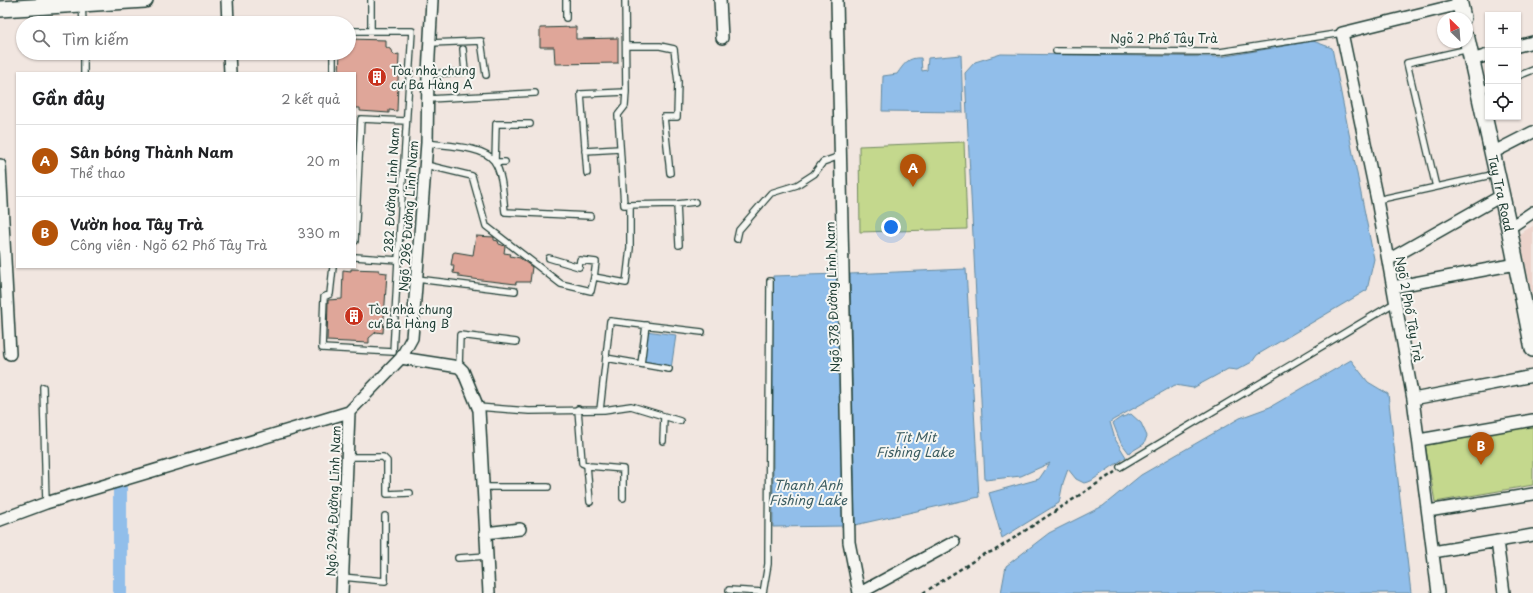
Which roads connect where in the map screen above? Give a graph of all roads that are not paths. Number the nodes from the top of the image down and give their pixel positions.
1 (145, 0) edge
2 (227, 0) edge
3 (372, 0) edge
4 (432, 0) edge
5 (566, 0) edge
6 (625, 0) edge
7 (720, 0) edge
8 (837, 0) edge
9 (82, 4) junction
10 (1461, 7) edge
11 (0, 9) edge
12 (83, 16) edge
13 (228, 16) edge
14 (566, 18) dead end
15 (356, 31) edge
16 (371, 31) junction
17 (1342, 32) junction
18 (722, 38) dead end
19 (1533, 42) edge
20 (430, 43) junction
21 (1521, 45) edge
22 (626, 46) junction
23 (463, 49) dead end
24 (1469, 49) edge
25 (1056, 51) dead end
26 (1485, 54) edge
27 (84, 60) edge
28 (229, 60) edge
29 (333, 60) edge
30 (1533, 70) edge
31 (84, 72) edge
32 (230, 72) edge
33 (333, 72) edge
34 (428, 74) junction
35 (486, 75) dead end
36 (1521, 75) edge
37 (1483, 89) edge
38 (626, 92) junction
39 (535, 93) dead end
40 (429, 99) junction
41 (358, 119) edge
42 (406, 121) junction
43 (530, 124) dead end
44 (1533, 132) edge
45 (427, 143) junction
46 (620, 149) junction
47 (585, 151) junction
48 (1492, 153) junction
49 (841, 155) junction
50 (495, 162) junction
51 (505, 162) dead end
52 (0, 165) edge
53 (426, 165) junction
54 (587, 173) dead end
55 (670, 173) dead end
56 (1496, 174) junction
57 (1436, 187) junction
58 (1501, 196) junction
59 (356, 200) edge
60 (1377, 200) junction
61 (694, 202) dead end
62 (677, 204) junction
63 (630, 205) junction
64 (1533, 212) edge
65 (590, 216) dead end
66 (1509, 228) junction
67 (736, 239) dead end
68 (679, 244) dead end
69 (356, 257) edge
70 (549, 258) dead end
71 (398, 260) junction
72 (1388, 260) junction
73 (1516, 264) junction
74 (333, 268) edge
75 (594, 277) junction
76 (417, 279) junction
77 (770, 281) dead end
78 (1393, 287) junction
79 (515, 290) dead end
80 (1396, 302) junction
81 (646, 325) junction
82 (702, 332) dead end
83 (516, 342) dead end
84 (1533, 349) edge
85 (10, 354) dead end
86 (401, 358) junction
87 (606, 358) junction
88 (641, 364) junction
89 (459, 367) junction
90 (669, 370) dead end
91 (1533, 376) edge
92 (43, 387) dead end
93 (1413, 399) junction
94 (478, 407) junction
95 (578, 409) junction
96 (600, 410) junction
97 (350, 412) junction
98 (664, 417) junction
99 (1533, 420) edge
100 (680, 421) dead end
101 (1419, 440) junction
102 (664, 441) dead end
103 (348, 456) junction
104 (587, 465) junction
105 (1120, 467) road end
106 (483, 487) junction
107 (548, 487) dead end
108 (410, 493) dead end
109 (1533, 494) edge
110 (623, 498) dead end
111 (590, 502) dead end
112 (46, 503) junction
113 (1428, 511) junction
114 (385, 516) dead end
115 (0, 520) edge
116 (520, 529) dead end
117 (485, 533) junction
118 (1533, 535) edge
119 (1497, 541) junction
120 (954, 542) dead end
121 (1433, 552) junction
122 (487, 556) junction
123 (458, 558) dead end
124 (342, 577) junction
125 (729, 590) dead end
126 (763, 592) edge
127 (342, 593) edge
128 (489, 593) edge
129 (859, 593) edge
130 (1438, 593) edge
131 (1504, 593) edge

1 - 9 street
2 - 13 street
3 - 16 lane
4 - 20 street, Ngõ 296 Đường Lĩnh Nam
5 - 14 lane
6 - 22 lane
7 - 18 street
8 - 49 street, Ngõ 378 Đường Lĩnh Nam
9 - 11 street
9 - 12 lane
10 - 17 street, Ngõ 2 Phố Tây Trà
15 - 16 lane, 282 Đường Lĩnh Nam
16 - 42 lane, 282 Đường Lĩnh Nam
17 - 25 lane, Ngõ 2 Phố Tây Trà
17 - 60 street, Ngõ 2 Phố Tây Trà
19 - 21 street
20 - 34 street, Ngõ 296 Đường Lĩnh Nam
20 - 35 lane
22 - 38 lane
22 - 55 lane
23 - 34 lane
24 - 26 street
24 - 37 street, Tay Tra Road
24 - 57 lane
27 - 31 lane
28 - 32 street
29 - 33 lane
30 - 36 lane
34 - 40 street, Ngõ 296 Đường Lĩnh Nam
37 - 48 street, Tay Tra Road
38 - 46 lane
38 - 47 lane
39 - 40 lane
40 - 45 street, Ngõ 296 Đường Lĩnh Nam
41 - 42 lane, 282 Đường Lĩnh Nam
41 - 59 lane, 282 Đường Lĩnh Nam
42 - 71 lane, 282 Đường Lĩnh Nam
43 - 50 lane
44 - 48 street
45 - 50 lane
45 - 53 street, Ngõ 296 Đường Lĩnh Nam
46 - 47 lane
46 - 63 lane
47 - 54 lane
48 - 56 street, Tay Tra Road
49 - 67 lane
49 - 129 street, Ngõ 378 Đường Lĩnh Nam
50 - 51 lane
50 - 65 lane
52 - 85 street
53 - 75 lane
53 - 76 street, Ngõ 296 Đường Lĩnh Nam
56 - 57 lane
56 - 58 street, Tay Tra Road
57 - 60 lane
58 - 66 street, Tay Tra Road
58 - 72 street
60 - 72 street, Ngõ 2 Phố Tây Trà
61 - 62 lane
62 - 63 lane
62 - 68 lane
63 - 75 lane
64 - 66 street
66 - 73 street, Tay Tra Road
69 - 71 lane, 282 Đường Lĩnh Nam
70 - 75 lane
71 - 74 lane, 282 Đường Lĩnh Nam
72 - 78 street, Ngõ 2 Phố Tây Trà
73 - 78 street
73 - 84 street, Tay Tra Road
76 - 79 lane
76 - 86 street, Ngõ 296 Đường Lĩnh Nam
77 - 126 lane
78 - 80 street, Ngõ 2 Phố Tây Trà
80 - 93 street, Ngõ 2 Phố Tây Trà
80 - 105 lane
81 - 82 lane
81 - 87 lane
81 - 88 lane
83 - 89 lane
86 - 89 street
86 - 97 street, Ngõ 294 Đường Lĩnh Nam
87 - 88 lane
87 - 96 lane
88 - 90 lane
89 - 94 street
91 - 93 street
92 - 112 lane
93 - 101 street, Ngõ 2 Phố Tây Trà
94 - 95 lane
94 - 106 street
95 - 96 lane
95 - 104 lane
96 - 98 lane
97 - 103 street, Ngõ 294 Đường Lĩnh Nam
97 - 112 street
98 - 100 lane
98 - 102 lane
99 - 101 street
101 - 113 street, Ngõ 2 Phố Tây Trà
103 - 108 lane
103 - 124 street, Ngõ 294 Đường Lĩnh Nam
104 - 110 lane
104 - 111 lane
106 - 107 lane
106 - 117 street
109 - 113 street
112 - 115 street
113 - 121 street, Ngõ 2 Phố Tây Trà
114 - 124 lane
116 - 117 street
117 - 122 street
118 - 119 street
119 - 121 street
119 - 131 street
120 - 129 street, Ngõ 378 Đường Lĩnh Nam
121 - 130 street, Ngõ 2 Phố Tây Trà
122 - 123 lane
122 - 128 street
124 - 127 street, Ngõ 294 Đường Lĩnh Nam
125 - 126 lane

